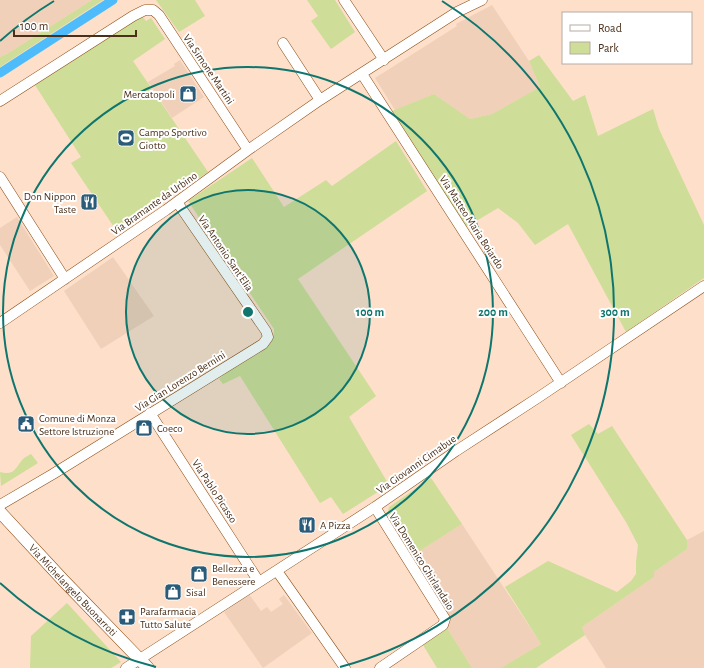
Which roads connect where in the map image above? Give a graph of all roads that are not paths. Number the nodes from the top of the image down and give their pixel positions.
1 (344, 0) edge
2 (482, 0) edge
3 (283, 43) dead end
4 (384, 60) junction
5 (362, 74) junction
6 (320, 100) junction
7 (0, 101) edge
8 (248, 150) junction
9 (0, 177) edge
10 (177, 202) junction
11 (65, 278) junction
12 (704, 286) edge
13 (0, 323) edge
14 (268, 338) joint
15 (562, 382) junction
16 (150, 413) junction
17 (0, 505) edge
18 (375, 507) junction
19 (0, 512) edge
20 (277, 571) junction
21 (259, 582) junction
22 (144, 664) edge
23 (126, 668) edge
24 (345, 668) edge
25 (380, 668) edge

1 - 4 street
2 - 4 street, Via Bramante da Urbino
3 - 6 street
4 - 5 street, Via Bramante da Urbino
5 - 6 street, Via Bramante da Urbino
5 - 15 street, Via Matteo Maria Boiardo
6 - 8 street, Via Bramante da Urbino
7 - 8 street, Via Simone Martini
8 - 10 street, Via Bramante da Urbino
9 - 11 street
10 - 11 street, Via Bramante da Urbino
10 - 14 street, Via Antonio Sant'Elia
11 - 13 street, Via Bramante da Urbino
12 - 15 street, Via Giovanni Cimabue
14 - 16 street, Via Gian Lorenzo Bernini
15 - 18 street, Via Giovanni Cimabue
16 - 17 street, Via Gian Lorenzo Bernini
16 - 21 street, Via Pablo Picasso
18 - 20 street, Via Giovanni Cimabue
18 - 25 street, Via Domenico Ghirlandaio
19 - 22 street, Via Michelangelo Buonarroti
20 - 21 street, Via Giovanni Cimabue
20 - 24 street
21 - 22 street, Via Giovanni Cimabue
22 - 23 street, Via Giovanni Cimabue

